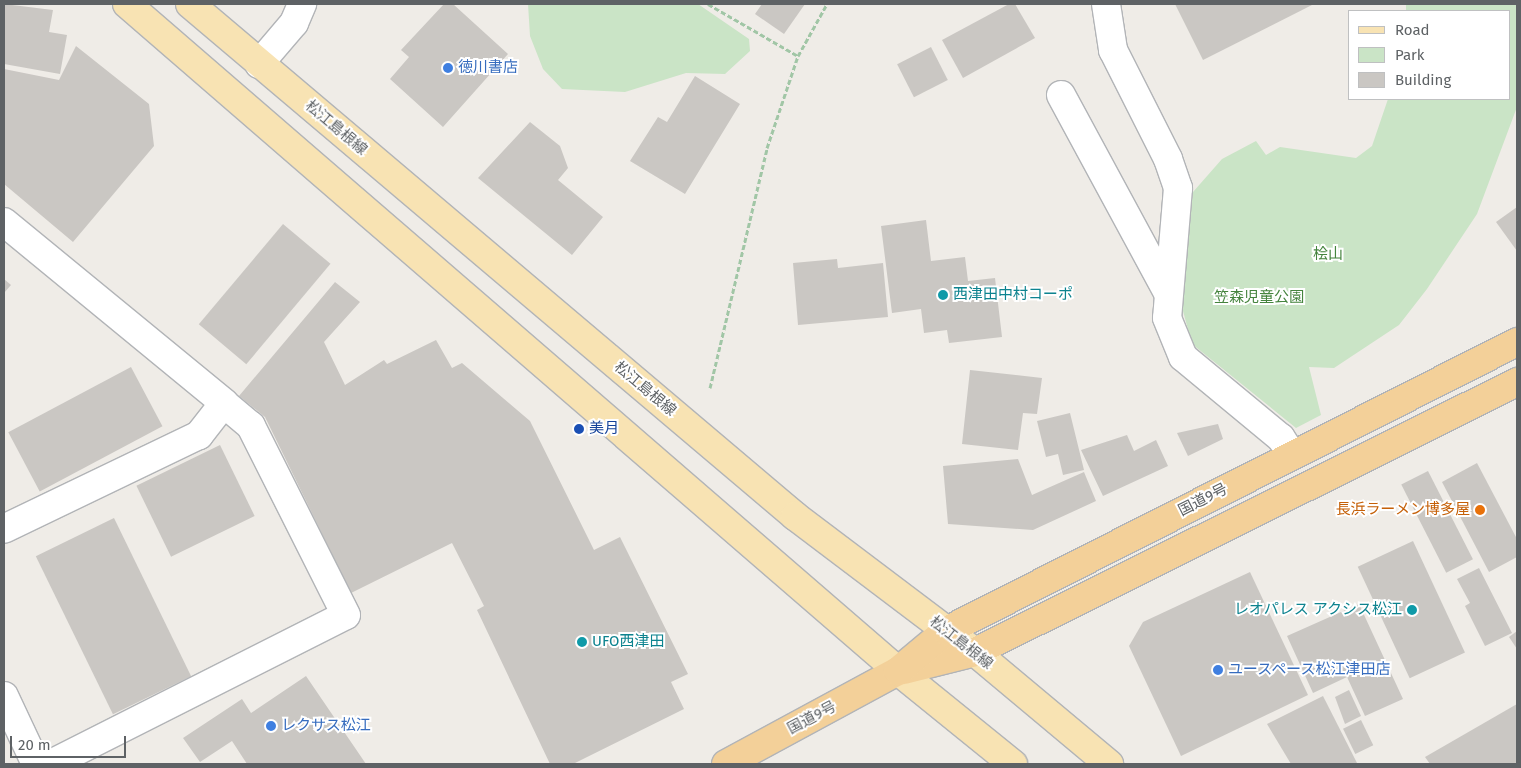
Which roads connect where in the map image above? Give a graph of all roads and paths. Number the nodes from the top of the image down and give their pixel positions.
1 (127, 4) edge
2 (190, 4) edge
3 (302, 4) edge
4 (708, 4) edge
5 (827, 4) edge
6 (1106, 4) edge
7 (798, 56) junction
8 (258, 64) junction
9 (1061, 95) dead end
10 (4, 222) edge
11 (1168, 294) junction
12 (1517, 342) edge
13 (1517, 382) edge
14 (710, 388) dead end
15 (224, 403) junction
16 (1292, 456) junction
17 (4, 529) edge
18 (946, 630) junction
19 (975, 652) junction
20 (898, 672) junction
21 (4, 696) edge
22 (36, 764) edge
23 (51, 764) edge
24 (726, 764) edge
25 (1013, 764) edge
26 (1109, 764) edge

1 - 20 main road
2 - 8 main road, 松江島根線
3 - 8 street
4 - 7 path
5 - 7 path
6 - 11 street
7 - 14 path
8 - 18 main road, 松江島根線
9 - 11 street
10 - 15 street
11 - 16 street
12 - 16 highway, 国道9号
13 - 19 highway, 国道9号
15 - 17 street
15 - 23 street
16 - 18 highway, 国道9号
18 - 19 main road, 松江島根線
18 - 20 highway, 国道9号
19 - 20 highway, 国道9号
19 - 26 main road, 松江島根線
20 - 24 highway, 国道9号
20 - 25 main road
21 - 22 street

